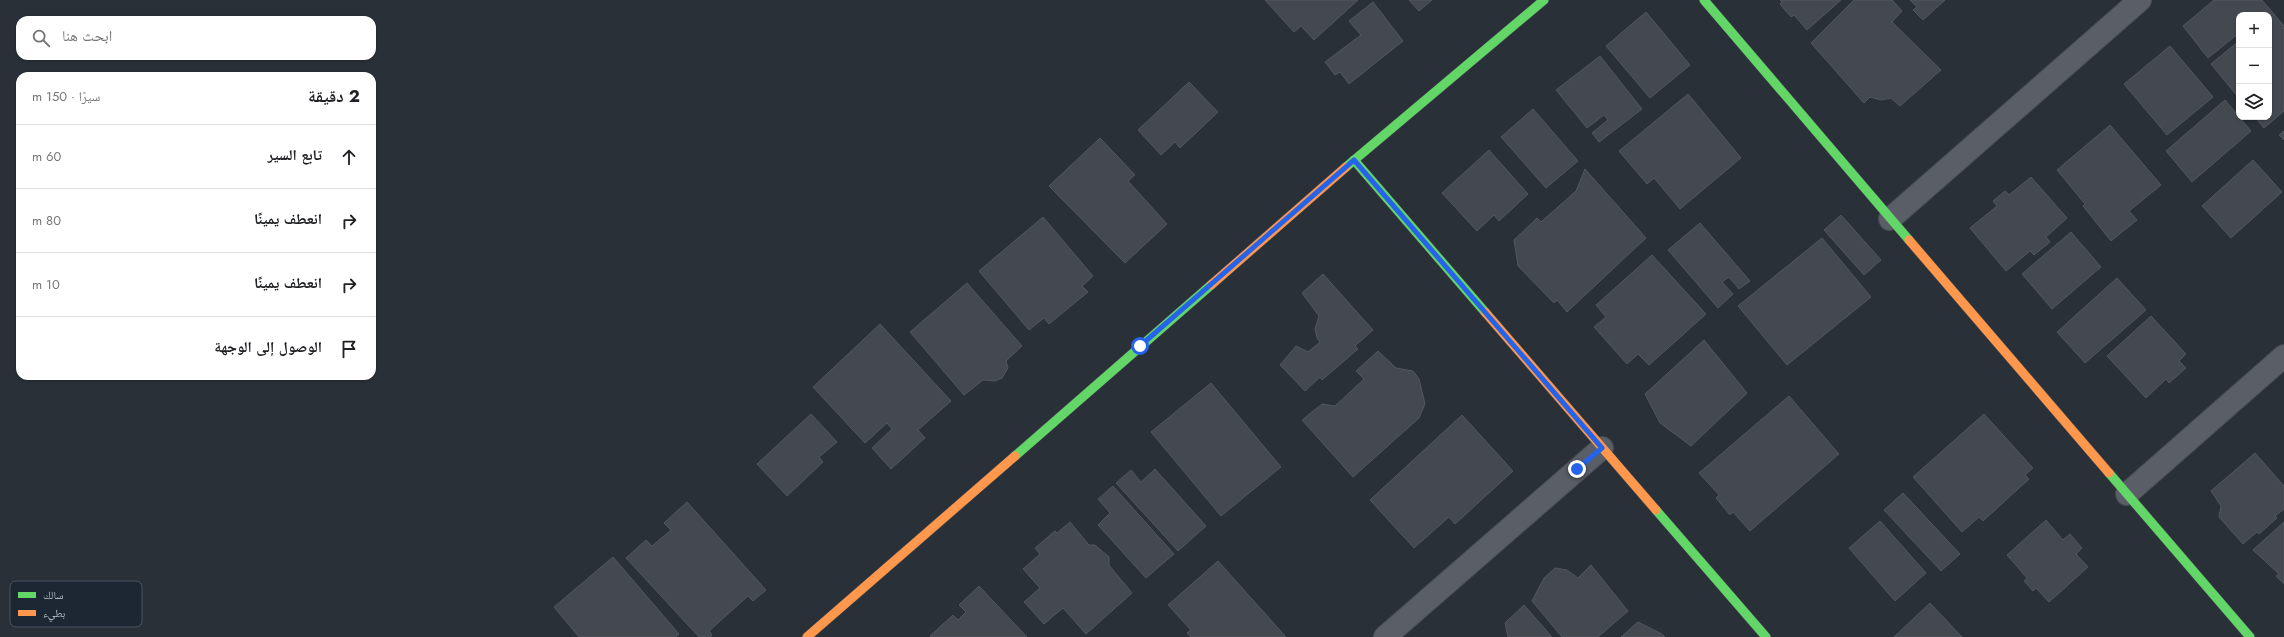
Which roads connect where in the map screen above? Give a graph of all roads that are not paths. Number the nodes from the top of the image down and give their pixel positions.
1 (1544, 0) edge
2 (1704, 0) edge
3 (2140, 0) edge
4 (1354, 160) junction
5 (1890, 219) junction
6 (2284, 356) edge
7 (1602, 448) junction
8 (2127, 494) junction
9 (807, 637) edge
10 (1385, 637) edge
11 (1766, 637) edge
12 (2250, 637) edge

1 - 4 street
2 - 5 street
3 - 5 street
4 - 7 street
4 - 9 street
5 - 8 street
6 - 8 street
7 - 10 street
7 - 11 street
8 - 12 street

